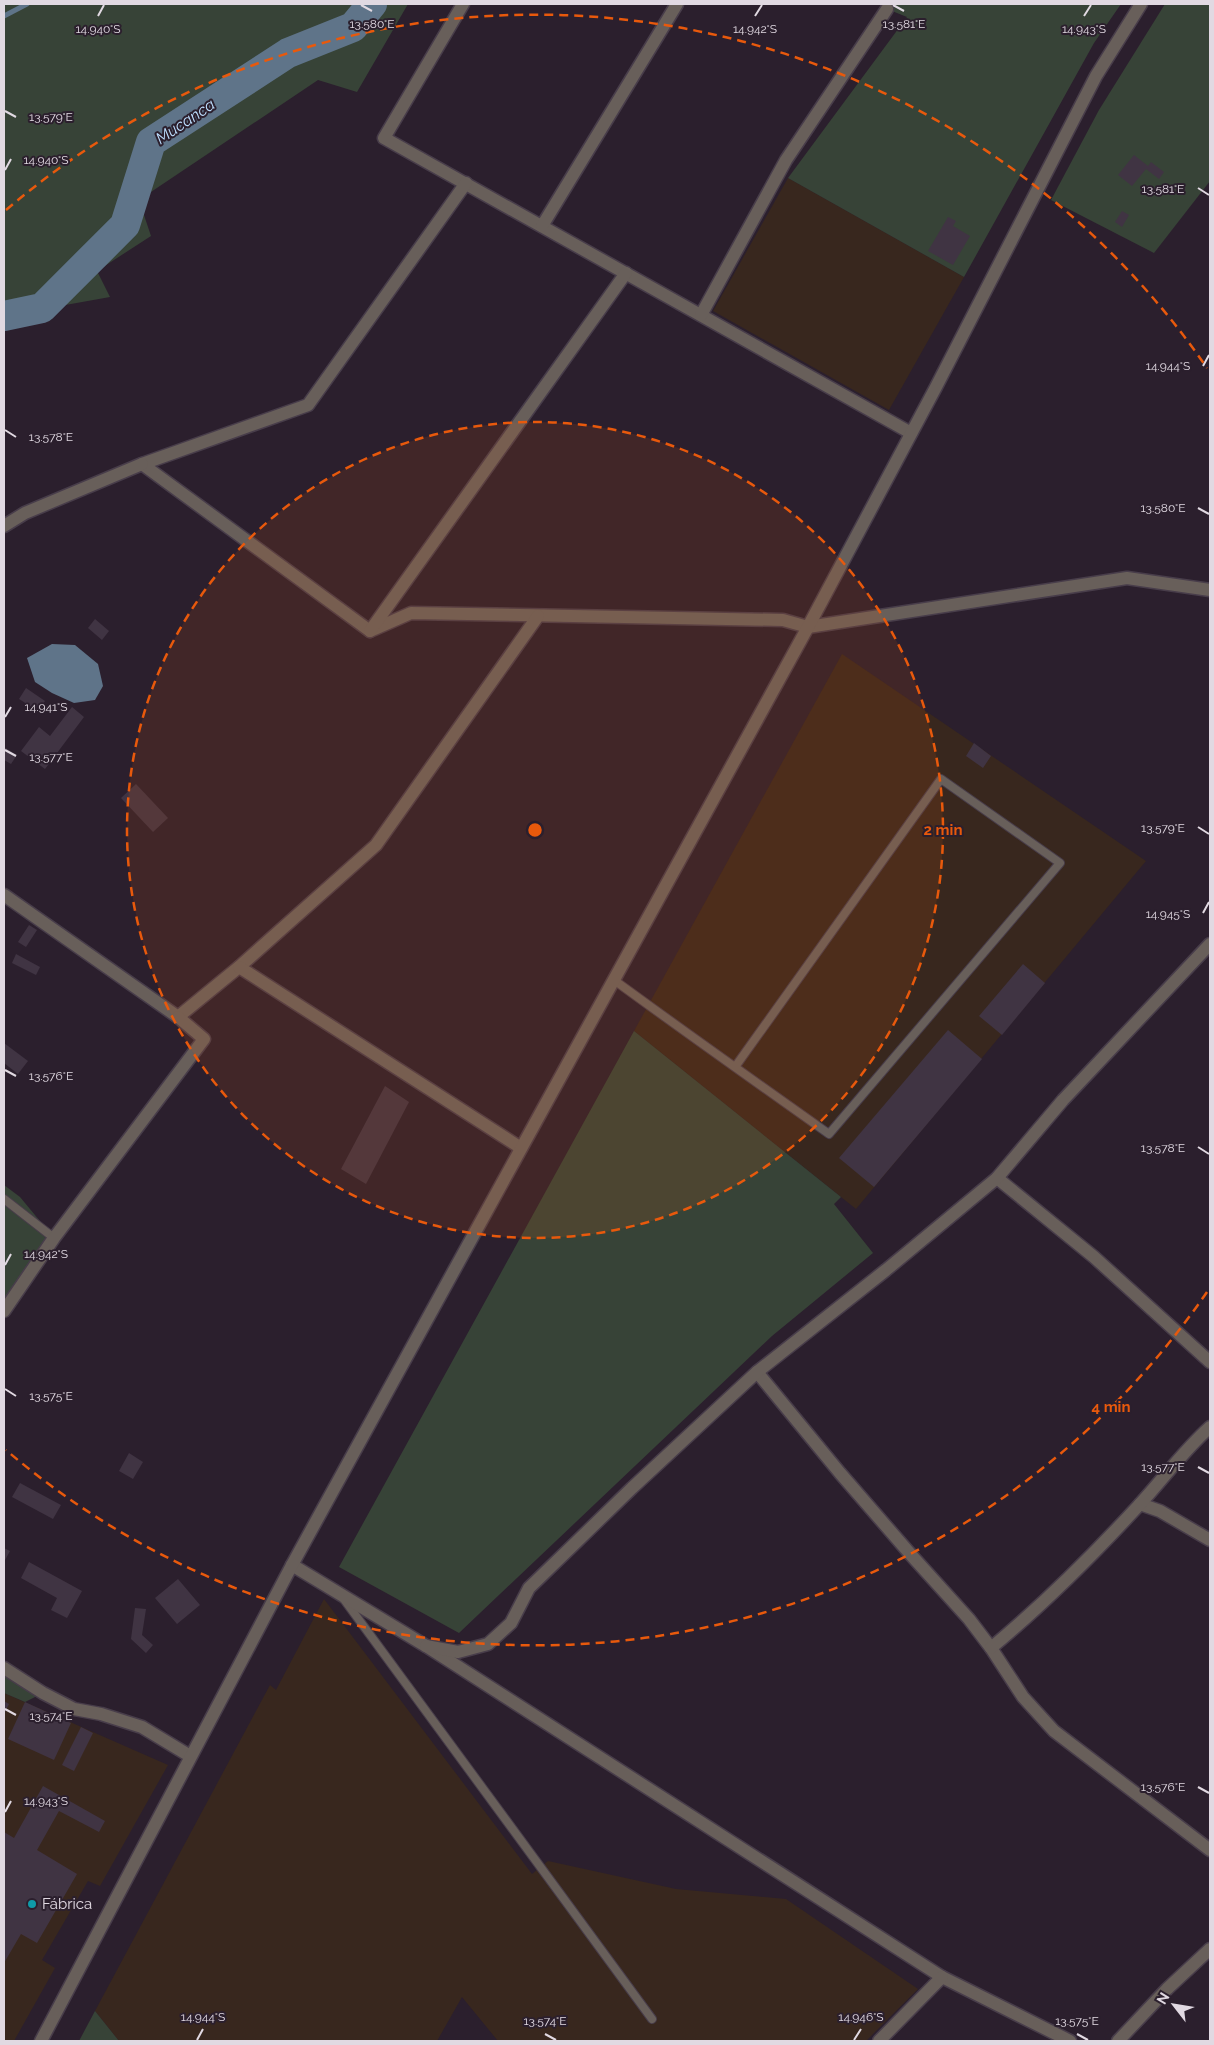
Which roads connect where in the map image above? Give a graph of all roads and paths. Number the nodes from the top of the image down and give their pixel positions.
1 (463, 4) edge
2 (677, 4) edge
3 (1141, 4) edge
4 (888, 9) dead end
5 (466, 183) junction
6 (542, 226) junction
7 (626, 273) junction
8 (701, 315) junction
9 (911, 433) junction
10 (142, 464) junction
11 (4, 526) edge
12 (1210, 590) edge
13 (538, 616) junction
14 (808, 627) junction
15 (370, 631) junction
16 (4, 895) edge
17 (1210, 944) edge
18 (240, 967) junction
19 (614, 980) junction
20 (178, 1017) junction
21 (735, 1067) junction
22 (521, 1148) junction
23 (997, 1178) junction
24 (4, 1198) edge
25 (54, 1238) junction
26 (4, 1311) edge
27 (1210, 1362) edge
28 (757, 1372) junction
29 (1210, 1427) edge
30 (1140, 1504) junction
31 (1210, 1540) edge
32 (292, 1565) junction
33 (340, 1595) junction
34 (426, 1646) junction
35 (992, 1648) junction
36 (4, 1668) edge
37 (190, 1756) junction
38 (1210, 1850) edge
39 (1210, 1949) edge
40 (942, 1976) junction
41 (652, 2020) dead end
42 (41, 2041) edge
43 (879, 2041) edge
44 (1070, 2041) edge
45 (1118, 2041) edge

1 - 5 street
2 - 6 street
3 - 9 street
4 - 8 street
5 - 6 street
5 - 10 street
6 - 7 street
7 - 8 street
7 - 15 street
8 - 9 street
9 - 14 street
10 - 11 street
10 - 15 street
12 - 14 street
13 - 14 street
13 - 15 street
13 - 18 street
14 - 19 street
16 - 20 street
17 - 23 street
18 - 20 street
18 - 22 street
19 - 21 lane
19 - 22 street
20 - 25 street
21 - 21 lane
22 - 32 street
23 - 27 street
23 - 28 street
24 - 25 lane
25 - 26 street
28 - 34 street
28 - 35 street
29 - 30 street
30 - 31 street
30 - 35 street
32 - 33 street
32 - 37 street
33 - 34 street
33 - 41 lane
34 - 40 street
35 - 38 street
36 - 37 street
37 - 42 street
39 - 45 street
40 - 43 street
40 - 44 street

